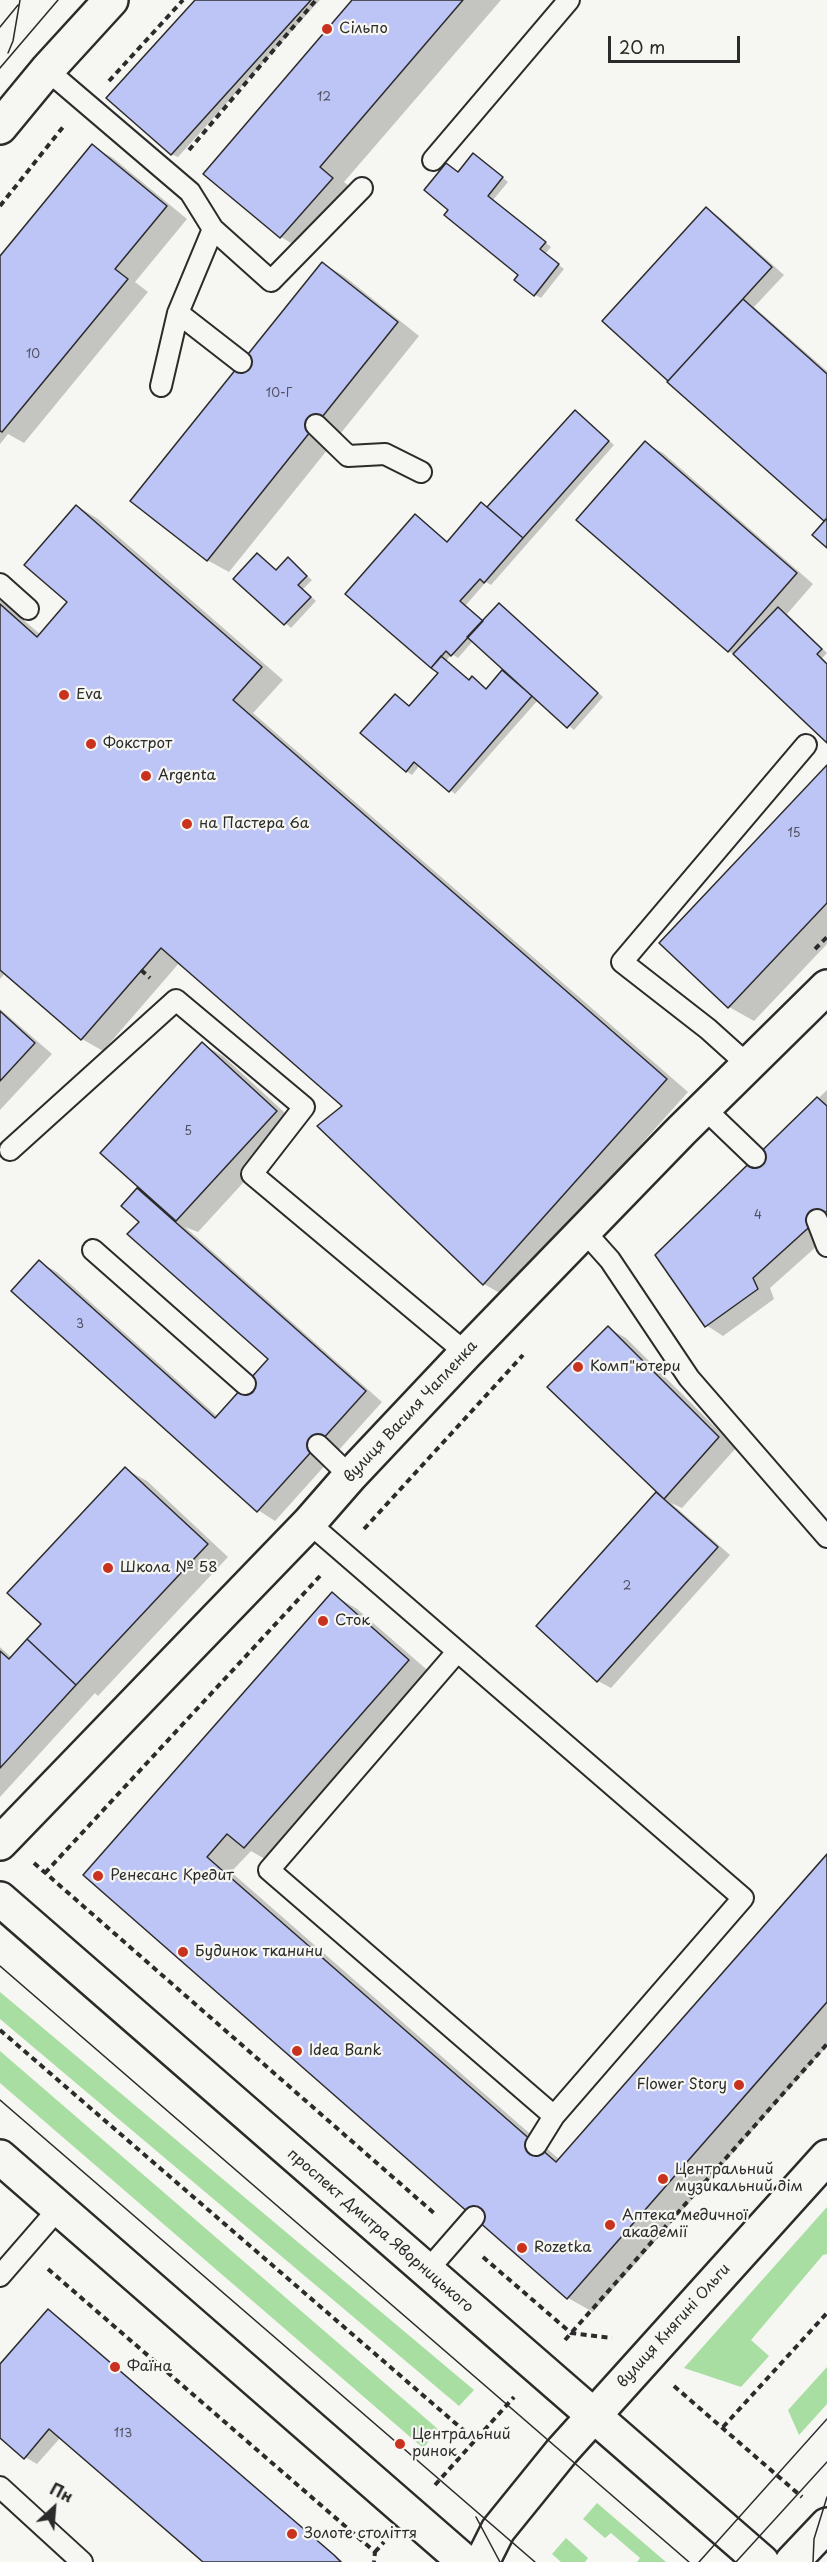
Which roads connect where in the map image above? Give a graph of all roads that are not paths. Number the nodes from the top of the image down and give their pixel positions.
1 (111, 0) edge
2 (568, 0) edge
3 (47, 70) junction
4 (0, 127) edge
5 (433, 160) dead end
6 (362, 188) dead end
7 (213, 229) junction
8 (178, 313) junction
9 (241, 362) dead end
10 (161, 386) dead end
11 (316, 425) dead end
12 (421, 472) dead end
13 (0, 584) edge
14 (28, 609) dead end
15 (806, 745) dead end
16 (827, 987) edge
17 (748, 1065) junction
18 (705, 1109) junction
19 (10, 1150) dead end
20 (755, 1157) dead end
21 (817, 1220) dead end
22 (585, 1232) junction
23 (827, 1246) edge
24 (93, 1250) dead end
25 (466, 1353) junction
26 (245, 1384) dead end
27 (318, 1445) dead end
28 (350, 1476) junction
29 (309, 1523) junction
30 (827, 1537) edge
31 (457, 1652) junction
32 (0, 1843) edge
33 (0, 1899) edge
34 (554, 2116) junction
35 (536, 2145) dead end
36 (0, 2157) edge
37 (827, 2157) edge
38 (59, 2208) junction
39 (474, 2217) dead end
40 (426, 2272) junction
41 (0, 2276) edge
42 (593, 2415) junction
43 (0, 2487) edge
44 (827, 2525) edge
45 (82, 2562) edge
46 (465, 2562) edge
47 (482, 2562) edge
48 (762, 2562) edge
49 (792, 2562) edge

1 - 3 main road
2 - 5 lane
3 - 4 main road
3 - 7 lane
6 - 7 lane
7 - 8 lane
8 - 9 lane
8 - 10 lane
11 - 12 lane
13 - 14 lane
15 - 17 lane
16 - 17 main road, вулиця Василя Чапленка
17 - 18 main road, вулиця Василя Чапленка
18 - 20 lane
18 - 22 main road, вулиця Василя Чапленка
19 - 25 lane
21 - 23 lane
22 - 25 main road, вулиця Василя Чапленка
22 - 30 lane
24 - 26 lane
25 - 28 main road, вулиця Василя Чапленка
27 - 28 lane
28 - 29 main road, вулиця Василя Чапленка
29 - 31 lane
29 - 32 main road, вулиця Василя Чапленка
31 - 34 lane
31 - 34 lane
33 - 40 main road, проспект Дмитра Яворницького
34 - 35 lane
36 - 38 main road
37 - 42 main road, вулиця Княгині Ольги
38 - 41 lane
38 - 46 main road
39 - 40 lane
40 - 42 main road, проспект Дмитра Яворницького
42 - 47 main road, вулиця Княгині Ольги
42 - 48 main road, проспект Дмитра Яворницького
43 - 45 lane
44 - 49 main road

